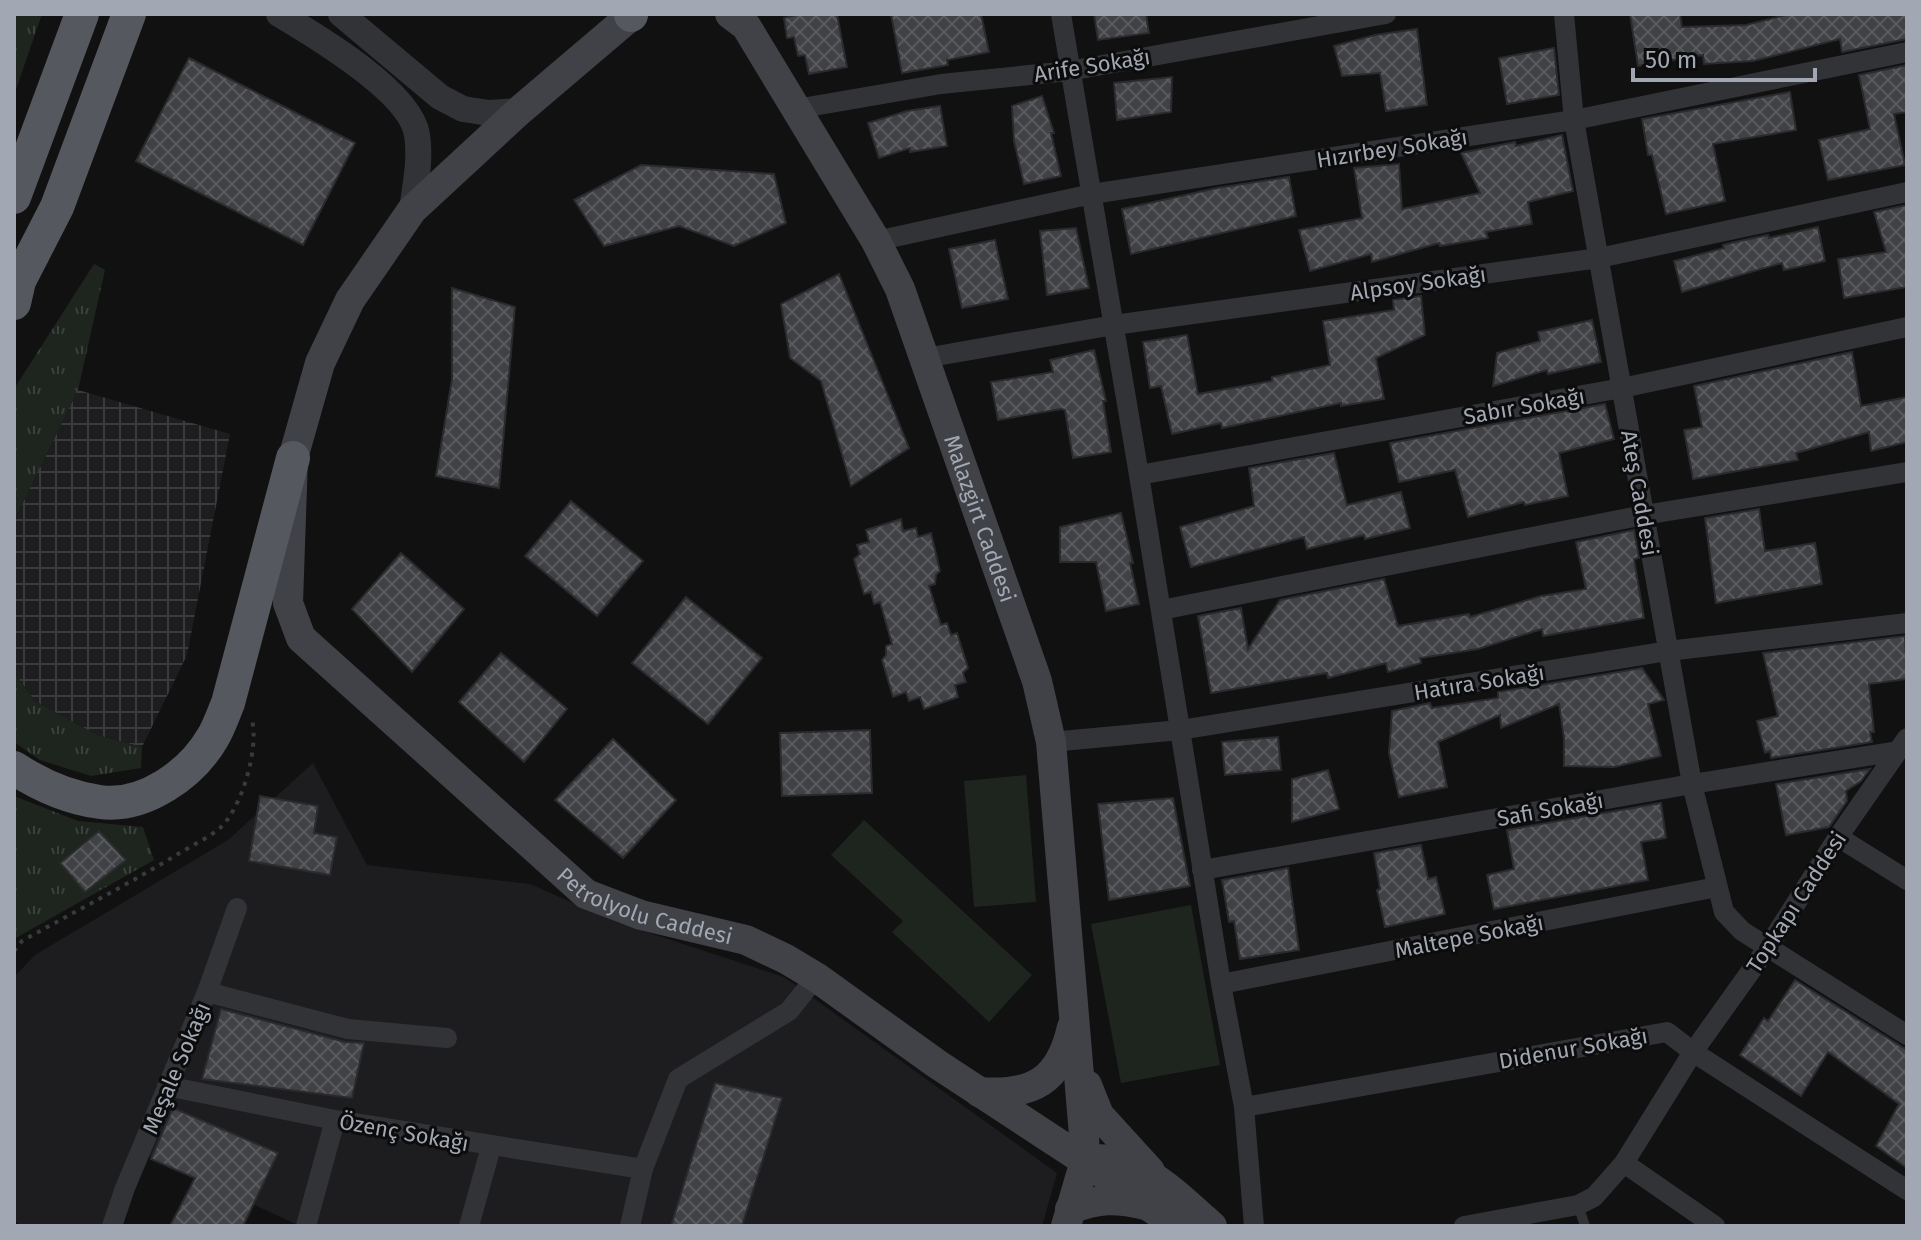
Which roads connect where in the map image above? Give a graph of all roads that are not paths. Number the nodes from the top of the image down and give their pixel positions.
1 (82, 14) edge
2 (279, 14) edge
3 (341, 14) edge
4 (632, 14) edge
5 (1061, 14) edge
6 (1386, 14) edge
7 (1564, 14) edge
8 (744, 17) edge
9 (126, 23) edge
10 (1907, 52) edge
11 (1069, 71) junction
12 (796, 109) junction
13 (519, 111) junction
14 (1574, 120) junction
15 (1907, 192) edge
16 (1092, 194) junction
17 (14, 197) edge
18 (412, 210) junction
19 (876, 241) junction
20 (1599, 258) junction
21 (16, 292) edge
22 (1114, 325) junction
23 (1907, 327) edge
24 (925, 358) junction
25 (1622, 388) junction
26 (293, 458) junction
27 (1907, 472) edge
28 (1139, 475) junction
29 (1644, 515) junction
30 (1161, 610) junction
31 (1907, 623) edge
32 (1668, 651) junction
33 (1180, 730) junction
34 (1051, 742) junction
35 (1904, 748) edge
36 (14, 768) edge
37 (1692, 784) junction
38 (1838, 837) junction
39 (1202, 870) junction
40 (1907, 880) edge
41 (1717, 887) junction
42 (237, 908) dead end
43 (1768, 947) junction
44 (816, 977) junction
45 (1221, 984) junction
46 (207, 992) junction
47 (1074, 1019) junction
48 (1907, 1035) edge
49 (447, 1038) dead end
50 (1693, 1052) junction
51 (1079, 1064) junction
52 (167, 1086) junction
53 (979, 1092) junction
54 (1244, 1107) junction
55 (335, 1120) junction
56 (491, 1147) junction
57 (1085, 1161) junction
58 (1624, 1163) junction
59 (643, 1169) junction
60 (1907, 1190) edge
61 (1151, 1191) junction
62 (1578, 1205) junction
63 (1068, 1218) edge
64 (112, 1226) edge
65 (306, 1226) edge
66 (469, 1226) edge
67 (630, 1226) edge
68 (1177, 1226) edge
69 (1212, 1226) edge
70 (1254, 1226) edge
71 (1464, 1226) edge
72 (1585, 1226) edge
73 (1715, 1226) edge

1 - 17 highway
2 - 18 street
3 - 13 street
4 - 13 main road, Petrolyolu Caddesi
5 - 11 street
6 - 11 street, Arife Sokağı
7 - 14 street, Ateş Caddesi
8 - 12 main road, Malazgirt Caddesi
9 - 21 highway
10 - 14 street, Hızırbey Sokağı
11 - 12 street, Arife Sokağı
11 - 16 street
12 - 19 main road, Malazgirt Caddesi
13 - 18 main road, Petrolyolu Caddesi
14 - 16 street, Hızırbey Sokağı
14 - 20 street, Ateş Caddesi
15 - 20 street, Alpsoy Sokağı
16 - 19 street, Hızırbey Sokağı
16 - 22 street
18 - 26 main road, Petrolyolu Caddesi
19 - 24 main road, Malazgirt Caddesi
20 - 22 street, Alpsoy Sokağı
20 - 25 street, Ateş Caddesi
22 - 24 street, Alpsoy Sokağı
22 - 28 street
23 - 25 street, Sabır Sokağı
24 - 34 main road, Malazgirt Caddesi
25 - 28 street, Sabır Sokağı
25 - 29 street, Ateş Caddesi
26 - 36 highway
26 - 44 main road, Petrolyolu Caddesi
27 - 29 street
28 - 30 street
29 - 30 street
29 - 32 street, Ateş Caddesi
30 - 33 street
31 - 32 street, Hatıra Sokağı
32 - 33 street, Hatıra Sokağı
32 - 37 street, Ateş Caddesi
33 - 34 street, Hatıra Sokağı
33 - 39 street
34 - 47 main road, Malazgirt Caddesi
35 - 37 street, Safi Sokağı
35 - 38 street, Topkapı Caddesi
37 - 39 street, Safi Sokağı
37 - 41 street, Ateş Caddesi
38 - 40 street
38 - 43 street, Topkapı Caddesi
39 - 45 street
41 - 43 street, Ateş Caddesi
41 - 45 street, Maltepe Sokağı
42 - 46 street, Meşale Sokağı
43 - 48 street, Ateş Caddesi
43 - 50 street, Topkapı Caddesi
44 - 53 main road, Petrolyolu Caddesi
44 - 59 street
45 - 54 street
46 - 49 street
46 - 52 street, Meşale Sokağı
47 - 51 main road, Malazgirt Caddesi
47 - 53 main road
50 - 54 street, Didenur Sokağı
50 - 58 street, Topkapı Caddesi
50 - 60 street, Didenur Sokağı
51 - 57 main road, Malazgirt Caddesi
51 - 61 main road, Malazgirt Caddesi
52 - 55 street, Özenç Sokağı
52 - 64 street, Meşale Sokağı
53 - 57 main road, Petrolyolu Caddesi
54 - 70 street
55 - 56 street, Özenç Sokağı
55 - 65 street
56 - 59 street, Özenç Sokağı
56 - 66 street
57 - 61 main road, Petrolyolu Caddesi
57 - 63 main road, Malazgirt Caddesi
58 - 62 street, Topkapı Caddesi
58 - 73 street
59 - 67 street
61 - 63 main road
61 - 68 main road, Petrolyolu Caddesi
61 - 69 main road
62 - 71 street
62 - 72 lane

